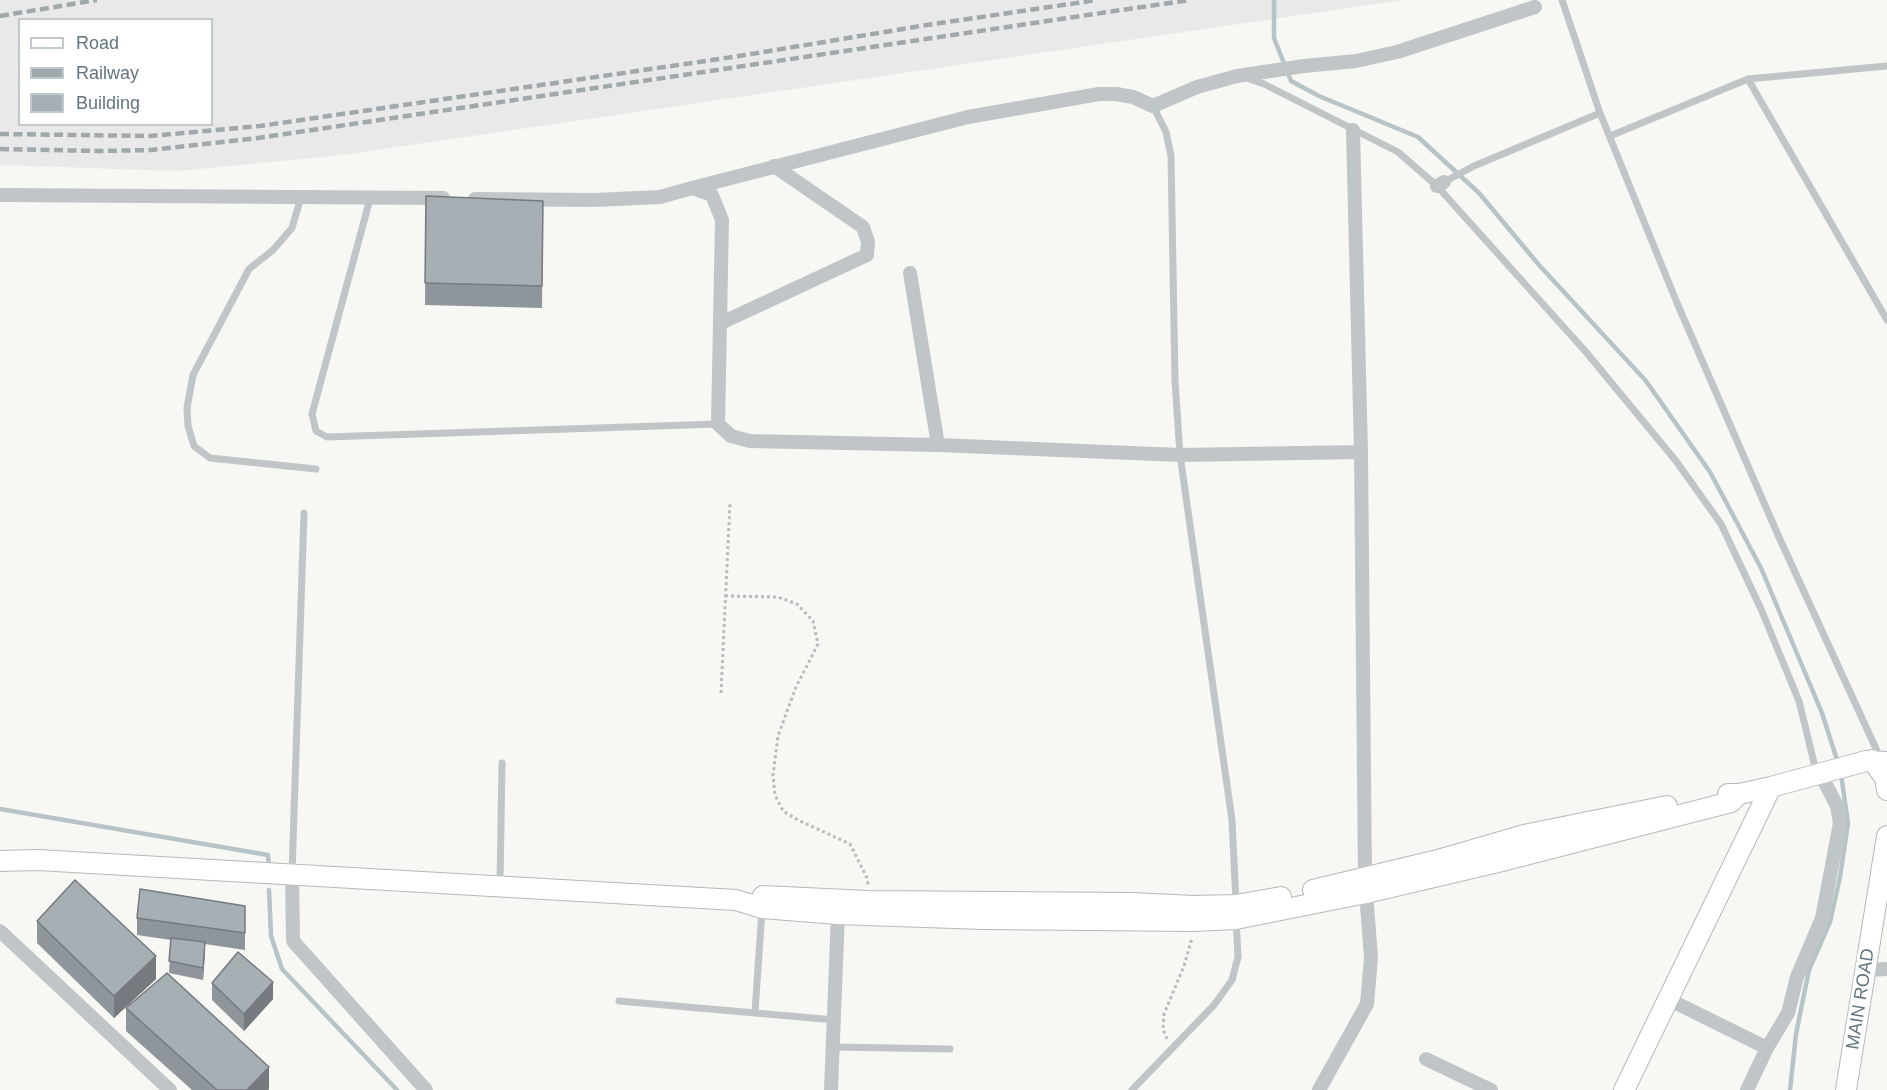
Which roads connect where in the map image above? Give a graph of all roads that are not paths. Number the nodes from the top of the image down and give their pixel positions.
1 (1562, 0) edge
2 (1535, 7) dead end
3 (1887, 66) edge
4 (1237, 76) junction
5 (1748, 79) junction
6 (1153, 106) junction
7 (1600, 113) junction
8 (1353, 130) junction
9 (1610, 136) junction
10 (774, 166) junction
11 (1441, 184) junction
12 (692, 188) junction
13 (0, 195) edge
14 (301, 197) junction
15 (370, 199) junction
16 (910, 273) dead end
17 (1887, 320) edge
18 (721, 323) junction
19 (718, 424) junction
20 (938, 445) junction
21 (1361, 452) junction
22 (1180, 455) junction
23 (316, 469) dead end
24 (304, 513) dead end
25 (1881, 756) edge
26 (502, 763) dead end
27 (1820, 773) junction
28 (1771, 787) junction
29 (1887, 790) edge
30 (1887, 836) edge
31 (0, 861) edge
32 (292, 875) junction
33 (500, 886) junction
34 (1366, 886) junction
35 (736, 900) junction
36 (1882, 903) edge
37 (762, 908) junction
38 (1236, 912) junction
39 (838, 914) junction
40 (0, 931) edge
41 (1887, 969) edge
42 (1866, 970) junction
43 (1668, 999) junction
44 (619, 1000) dead end
45 (755, 1012) junction
46 (835, 1020) junction
47 (834, 1047) junction
48 (1767, 1048) junction
49 (950, 1049) dead end
50 (1426, 1059) dead end
51 (170, 1090) edge
52 (426, 1090) edge
53 (831, 1090) edge
54 (1132, 1090) edge
55 (1319, 1090) edge
56 (1491, 1090) edge
57 (1624, 1090) edge
58 (1747, 1090) edge
59 (1846, 1090) edge

1 - 7 lane
2 - 4 street
3 - 5 lane
4 - 6 street
4 - 8 lane
5 - 9 lane
5 - 17 lane
6 - 10 street
6 - 22 lane
7 - 9 lane
7 - 11 lane
8 - 11 lane
8 - 21 street
9 - 25 lane
10 - 12 street
10 - 18 street
11 - 27 lane
12 - 15 street
12 - 18 street
13 - 14 street
14 - 15 street
14 - 23 lane
15 - 19 lane
16 - 20 street
18 - 19 street
19 - 20 street
20 - 22 street
21 - 22 street
21 - 34 street
22 - 38 lane
24 - 32 lane
25 - 27 street
25 - 29 street
26 - 33 lane
27 - 28 street
27 - 48 street
28 - 34 street
28 - 43 street
30 - 36 street, MAIN ROAD
31 - 32 street
32 - 33 street
32 - 52 street
33 - 35 street
34 - 38 street
34 - 55 street
35 - 37 street
35 - 38 street
36 - 42 street, MAIN ROAD
37 - 39 street
37 - 45 lane
38 - 39 street
38 - 54 lane
39 - 46 street
40 - 51 street
41 - 42 street
42 - 59 street, MAIN ROAD
43 - 48 street
43 - 57 street
44 - 45 lane
45 - 46 lane
46 - 47 street
47 - 49 lane
47 - 53 street
48 - 58 street
50 - 56 street

